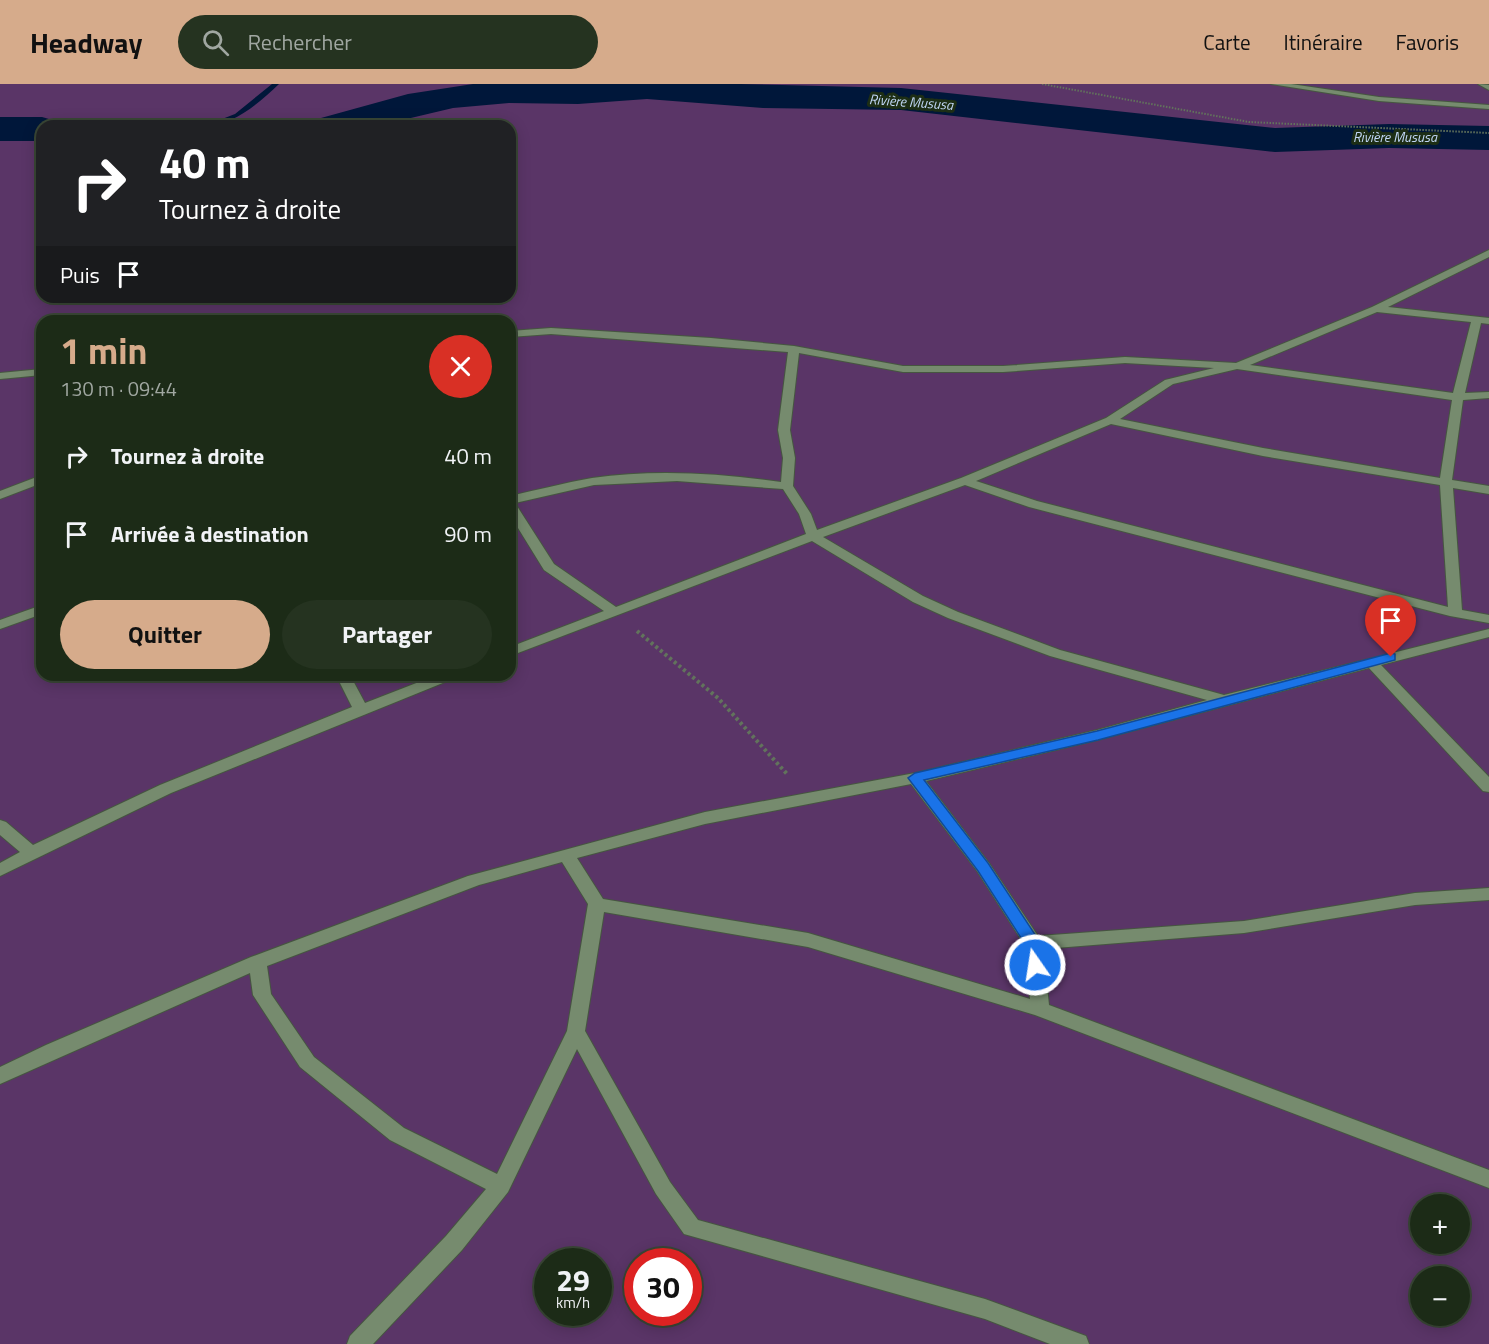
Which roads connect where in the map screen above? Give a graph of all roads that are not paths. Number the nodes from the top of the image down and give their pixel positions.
1 (1275, 84) edge
2 (1482, 84) edge
3 (1489, 88) edge
4 (1489, 107) edge
5 (1489, 253) edge
6 (1377, 309) junction
7 (1483, 320) edge
8 (516, 334) edge
9 (794, 350) junction
10 (1237, 366) junction
11 (36, 373) edge
12 (0, 376) edge
13 (1489, 395) edge
14 (1458, 398) junction
15 (1110, 420) junction
16 (36, 481) edge
17 (965, 482) junction
18 (1446, 482) junction
19 (787, 486) junction
20 (1489, 490) edge
21 (0, 495) edge
22 (516, 499) edge
23 (516, 515) edge
24 (813, 536) junction
25 (36, 611) edge
26 (613, 611) junction
27 (1455, 613) junction
28 (1489, 619) edge
29 (0, 626) edge
30 (1489, 633) edge
31 (516, 649) edge
32 (1371, 662) junction
33 (346, 681) edge
34 (435, 681) edge
35 (1224, 700) junction
36 (361, 710) junction
37 (915, 778) junction
38 (1489, 787) edge
39 (0, 826) edge
40 (32, 853) junction
41 (567, 856) junction
42 (0, 870) edge
43 (1489, 894) edge
44 (597, 904) junction
45 (1033, 943) junction
46 (257, 962) junction
47 (1040, 1009) junction
48 (576, 1031) junction
49 (0, 1076) edge
50 (1489, 1179) edge
51 (501, 1186) junction
52 (358, 1344) edge
53 (1078, 1344) edge

1 - 4 street
2 - 3 street
5 - 6 street
6 - 7 street
6 - 10 street
7 - 14 street
8 - 9 street
9 - 10 street
9 - 19 street
10 - 14 street
10 - 15 street
11 - 12 street
13 - 14 street
14 - 18 street
15 - 17 street
15 - 18 street
16 - 21 street
17 - 24 street
17 - 27 street
18 - 20 street
18 - 27 street
19 - 22 street
19 - 24 street
23 - 26 street
24 - 26 street
24 - 35 street
25 - 29 street
26 - 31 street
27 - 28 street
30 - 32 street
32 - 35 street
32 - 38 street
33 - 36 street
34 - 36 street
35 - 37 street
36 - 40 street
37 - 41 street
37 - 45 street
39 - 40 street
40 - 42 street
41 - 44 street
41 - 46 street
43 - 45 street
44 - 47 street
44 - 48 street
45 - 47 street
46 - 49 street
46 - 51 street
47 - 50 street
48 - 51 street
48 - 53 street
51 - 52 street

